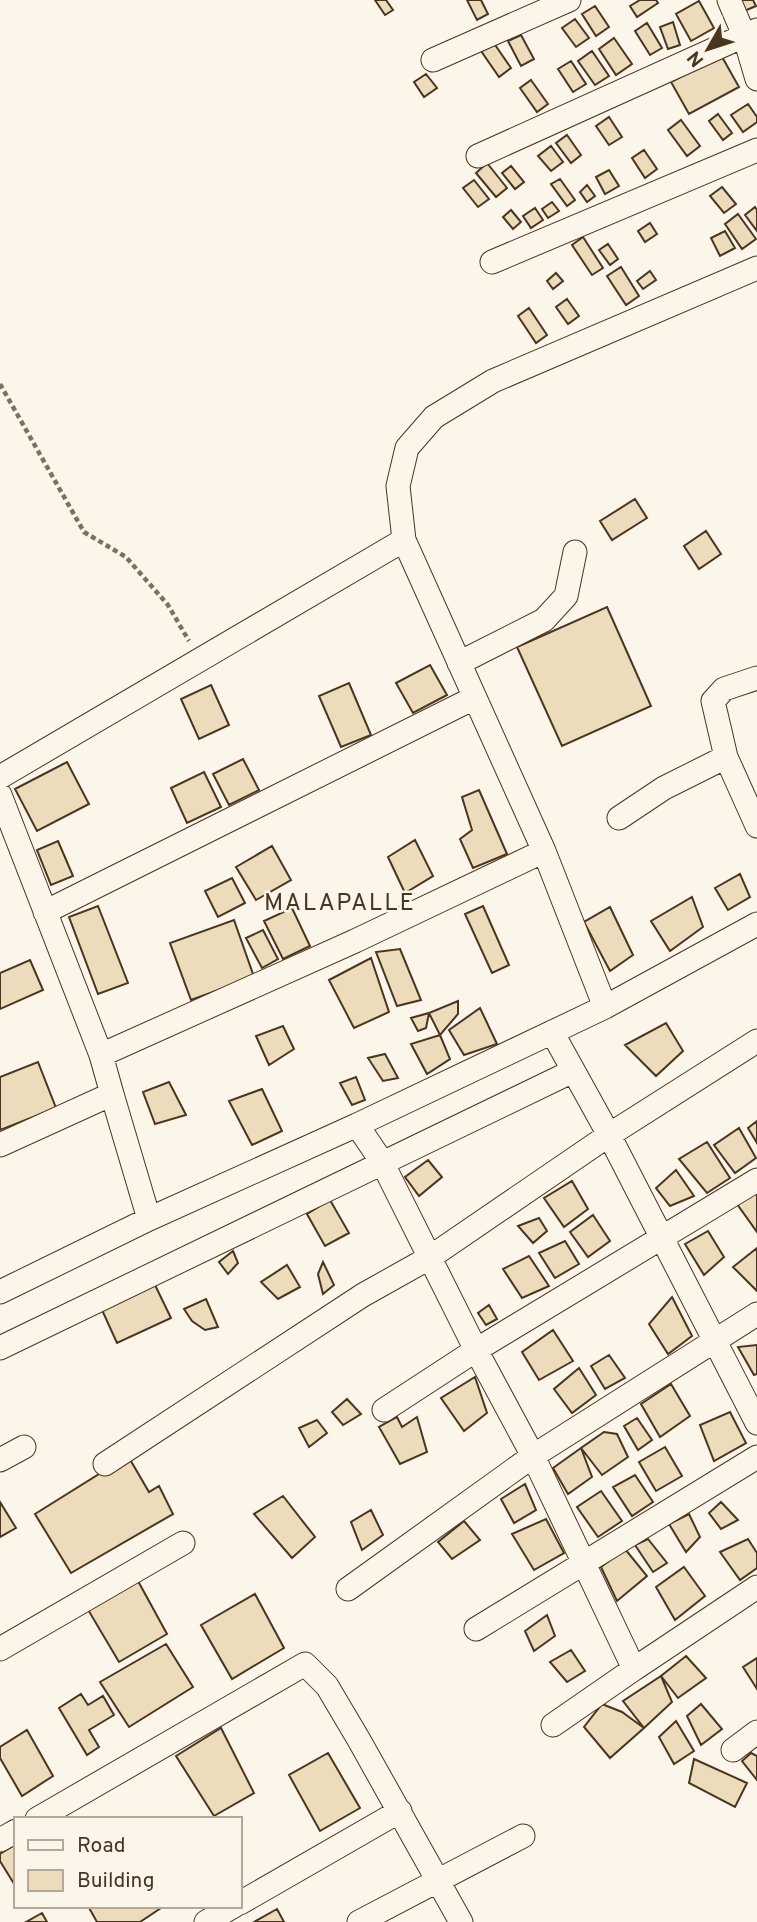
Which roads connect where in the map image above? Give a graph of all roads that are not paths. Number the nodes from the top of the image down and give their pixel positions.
1 (569, 0) edge
2 (729, 0) edge
3 (750, 33) edge
4 (433, 60) dead end
5 (757, 79) edge
6 (757, 150) edge
7 (478, 156) dead end
8 (492, 262) dead end
9 (757, 268) edge
10 (404, 540) junction
11 (575, 552) dead end
12 (459, 663) junction
13 (757, 677) edge
14 (474, 698) junction
15 (726, 757) junction
16 (0, 778) edge
17 (0, 795) edge
18 (618, 818) dead end
19 (757, 826) edge
20 (544, 851) junction
21 (45, 912) junction
22 (757, 923) edge
23 (605, 1007) junction
24 (552, 1032) junction
25 (757, 1041) edge
26 (101, 1055) junction
27 (573, 1071) junction
28 (112, 1094) junction
29 (357, 1125) junction
30 (609, 1135) junction
31 (0, 1145) edge
32 (382, 1163) junction
33 (757, 1180) edge
34 (149, 1219) junction
35 (662, 1238) junction
36 (429, 1258) junction
37 (0, 1292) edge
38 (757, 1314) edge
39 (715, 1341) junction
40 (0, 1348) edge
41 (476, 1350) junction
42 (384, 1410) dead end
43 (757, 1423) edge
44 (24, 1447) dead end
45 (533, 1456) junction
46 (757, 1457) edge
47 (0, 1460) edge
48 (105, 1464) dead end
49 (183, 1542) dead end
50 (584, 1561) junction
51 (757, 1587) edge
52 (348, 1589) dead end
53 (476, 1629) dead end
54 (0, 1649) edge
55 (634, 1669) junction
56 (553, 1725) dead end
57 (757, 1732) edge
58 (733, 1750) dead end
59 (400, 1811) junction
60 (40, 1817) edge
61 (523, 1836) dead end
62 (439, 1879) junction
63 (242, 1902) edge
64 (230, 1908) edge
65 (206, 1922) edge
66 (359, 1922) edge
67 (461, 1922) edge

1 - 4 street
2 - 3 street
3 - 5 street
3 - 7 street
6 - 8 street
9 - 10 street
10 - 12 street
10 - 16 street
11 - 12 street
12 - 14 street
13 - 15 street
14 - 20 street
14 - 21 street
15 - 18 street
15 - 19 street
17 - 21 street
20 - 23 street
20 - 26 street
21 - 26 street
22 - 23 street
23 - 24 street
24 - 27 street
24 - 29 street
25 - 30 street
26 - 28 street
27 - 30 street
27 - 32 street
28 - 31 street
28 - 34 street
29 - 32 street
29 - 34 street
30 - 35 street
30 - 36 street
32 - 36 street
32 - 40 street
33 - 35 street
34 - 37 street
35 - 39 street
35 - 41 street
36 - 41 street
36 - 48 street
38 - 39 street
39 - 43 street
39 - 45 street
41 - 42 street
41 - 45 street
44 - 47 street
45 - 50 street
45 - 52 street
46 - 50 street
49 - 54 street
50 - 53 street
50 - 55 street
51 - 55 street
55 - 56 street
57 - 58 street
59 - 60 street
59 - 62 street
59 - 63 street
61 - 62 street
62 - 66 street
62 - 67 street
64 - 65 street

